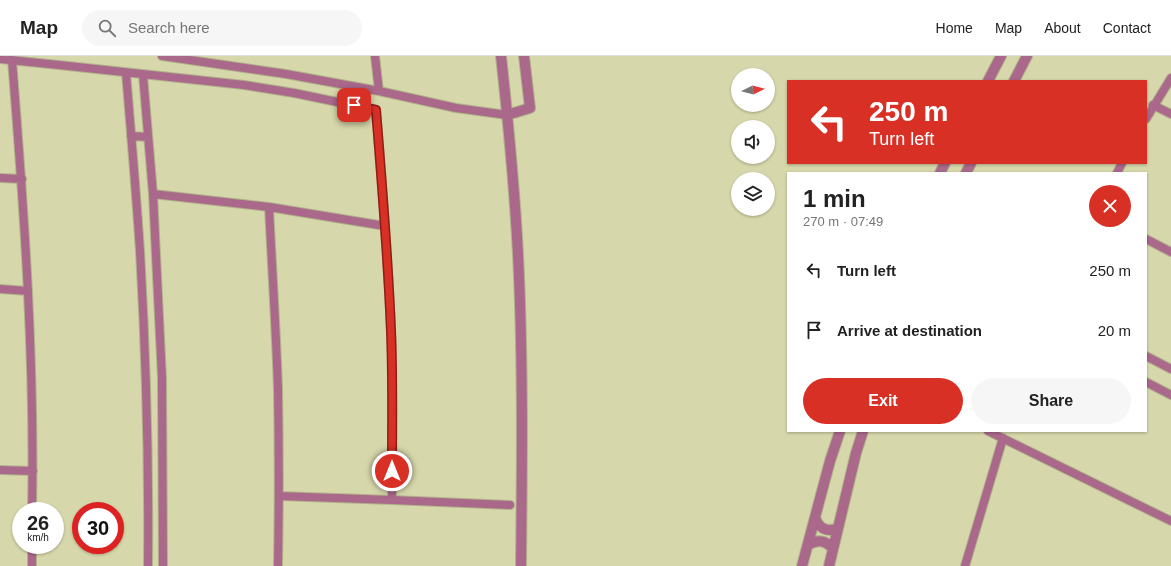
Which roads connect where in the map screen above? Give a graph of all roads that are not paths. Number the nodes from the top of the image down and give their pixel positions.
1 (162, 56) edge
2 (375, 56) edge
3 (502, 56) edge
4 (524, 56) edge
5 (1001, 56) edge
6 (1027, 56) edge
7 (0, 60) edge
8 (12, 60) junction
9 (126, 73) junction
10 (144, 75) junction
11 (1171, 78) edge
12 (989, 80) edge
13 (1015, 80) edge
14 (379, 91) junction
15 (1154, 105) junction
16 (1171, 114) edge
17 (507, 115) junction
18 (1147, 117) edge
19 (131, 136) junction
20 (148, 137) junction
21 (0, 178) edge
22 (22, 179) junction
23 (153, 194) junction
24 (269, 207) junction
25 (385, 226) junction
26 (1147, 240) edge
27 (1171, 252) edge
28 (0, 289) edge
29 (28, 291) junction
30 (1147, 356) edge
31 (1171, 368) edge
32 (1147, 383) edge
33 (1171, 395) edge
34 (840, 432) edge
35 (863, 432) edge
36 (990, 432) edge
37 (1003, 438) junction
38 (0, 470) edge
39 (33, 471) junction
40 (279, 496) junction
41 (392, 500) junction
42 (32, 502) edge
43 (510, 505) dead end
44 (815, 517) junction
45 (1171, 521) edge
46 (838, 528) junction
47 (808, 545) junction
48 (833, 549) junction
49 (32, 554) edge
50 (32, 566) edge
51 (148, 566) edge
52 (163, 566) edge
53 (278, 566) edge
54 (521, 566) edge
55 (802, 566) edge
56 (829, 566) edge
57 (965, 566) edge

1 - 14 street
2 - 14 street
3 - 17 street
4 - 17 street
5 - 12 street
6 - 13 street
7 - 8 street
8 - 9 street
8 - 22 street
9 - 10 street
9 - 19 street
10 - 20 street
10 - 25 street
11 - 15 street
14 - 17 street
15 - 16 street
15 - 18 street
17 - 54 street
19 - 20 street
19 - 51 street
20 - 23 street
21 - 22 street
22 - 29 street
23 - 24 street
23 - 52 street
24 - 25 street
24 - 40 street
25 - 41 street
26 - 27 street
28 - 29 street
29 - 39 street
30 - 31 street
32 - 33 street
34 - 44 street
35 - 46 street
36 - 37 street
37 - 45 street
37 - 57 street
38 - 39 street
39 - 42 street
40 - 41 street
40 - 53 street
41 - 43 street
44 - 46 street
44 - 47 street
46 - 48 street
47 - 48 street
47 - 55 street
48 - 56 street
49 - 50 street

